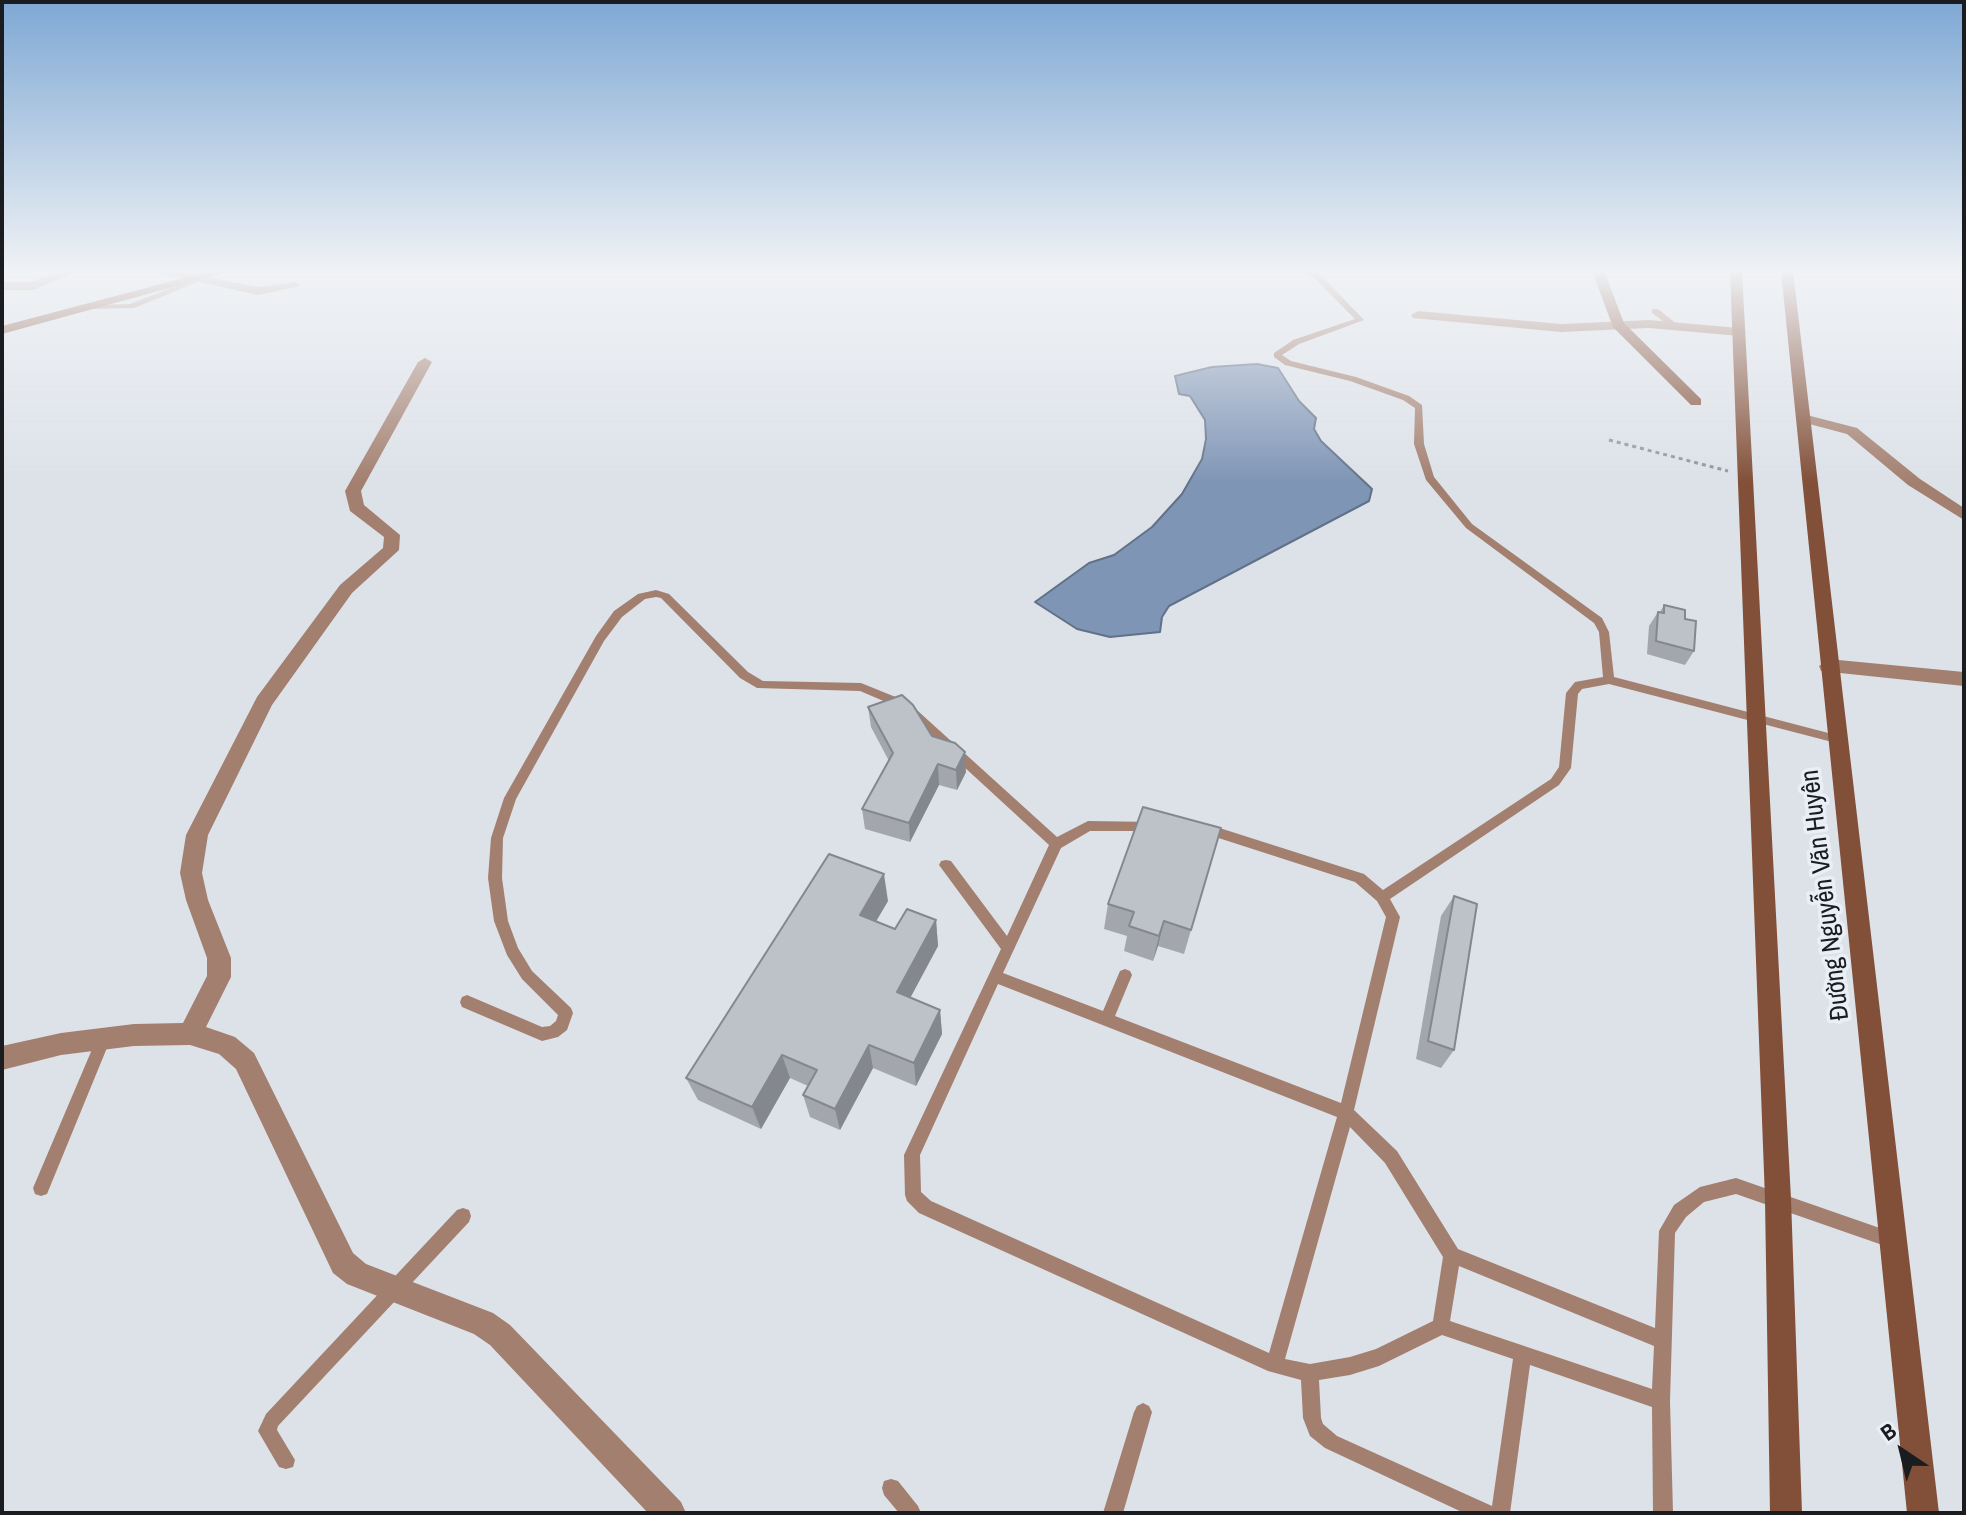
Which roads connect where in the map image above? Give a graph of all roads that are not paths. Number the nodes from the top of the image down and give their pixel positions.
1 (1297, 342) edge
2 (1636, 342) edge
3 (1739, 342) edge
4 (1795, 342) edge
5 (425, 362) dead end
6 (1696, 402) dead end
7 (1803, 418) junction
8 (1964, 515) edge
9 (1828, 666) junction
10 (1964, 679) edge
11 (1609, 680) junction
12 (1756, 718) junction
13 (1836, 739) junction
14 (1056, 844) junction
15 (946, 865) dead end
16 (1382, 897) junction
17 (1008, 948) junction
18 (1125, 975) dead end
19 (995, 976) junction
20 (467, 1002) dead end
21 (1106, 1020) junction
22 (190, 1034) junction
23 (104, 1038) junction
24 (2, 1058) edge
25 (1346, 1113) junction
26 (41, 1188) dead end
27 (1778, 1199) junction
28 (463, 1216) dead end
29 (1895, 1241) junction
30 (1452, 1255) junction
31 (398, 1290) junction
32 (1441, 1326) junction
33 (1662, 1340) junction
34 (1523, 1354) junction
35 (1274, 1365) junction
36 (1310, 1373) junction
37 (1661, 1401) junction
38 (1143, 1412) dead end
39 (286, 1460) dead end
40 (891, 1488) dead end
41 (670, 1513) edge
42 (911, 1513) edge
43 (1113, 1513) edge
44 (1485, 1513) edge
45 (1500, 1513) edge
46 (1663, 1513) edge
47 (1786, 1513) edge
48 (1923, 1513) edge

1 - 11 lane
2 - 6 street
3 - 12 street, Đường Nguyễn Văn Huyên
4 - 7 street, Đường Nguyễn Văn Huyên
5 - 22 street
7 - 8 street
7 - 9 street, Đường Nguyễn Văn Huyên
9 - 10 street
9 - 13 street, Đường Nguyễn Văn Huyên
11 - 12 lane
11 - 16 lane
12 - 13 lane
12 - 27 street, Đường Nguyễn Văn Huyên
13 - 29 street, Đường Nguyễn Văn Huyên
14 - 16 lane
14 - 17 lane
14 - 20 lane
15 - 17 lane
16 - 25 lane
17 - 19 lane
18 - 21 lane
19 - 21 lane
19 - 35 lane
21 - 25 lane
22 - 23 street
22 - 31 street
23 - 24 street
23 - 26 lane
25 - 30 lane
25 - 35 lane
27 - 29 lane
27 - 33 lane
27 - 47 street, Đường Nguyễn Văn Huyên
28 - 31 lane
29 - 48 street, Đường Nguyễn Văn Huyên
30 - 32 lane
30 - 33 lane
31 - 39 lane
31 - 41 street
32 - 34 lane
32 - 36 lane
33 - 37 lane
34 - 37 lane
34 - 45 lane
35 - 36 lane
36 - 44 lane
37 - 46 lane
38 - 43 lane
40 - 42 lane

